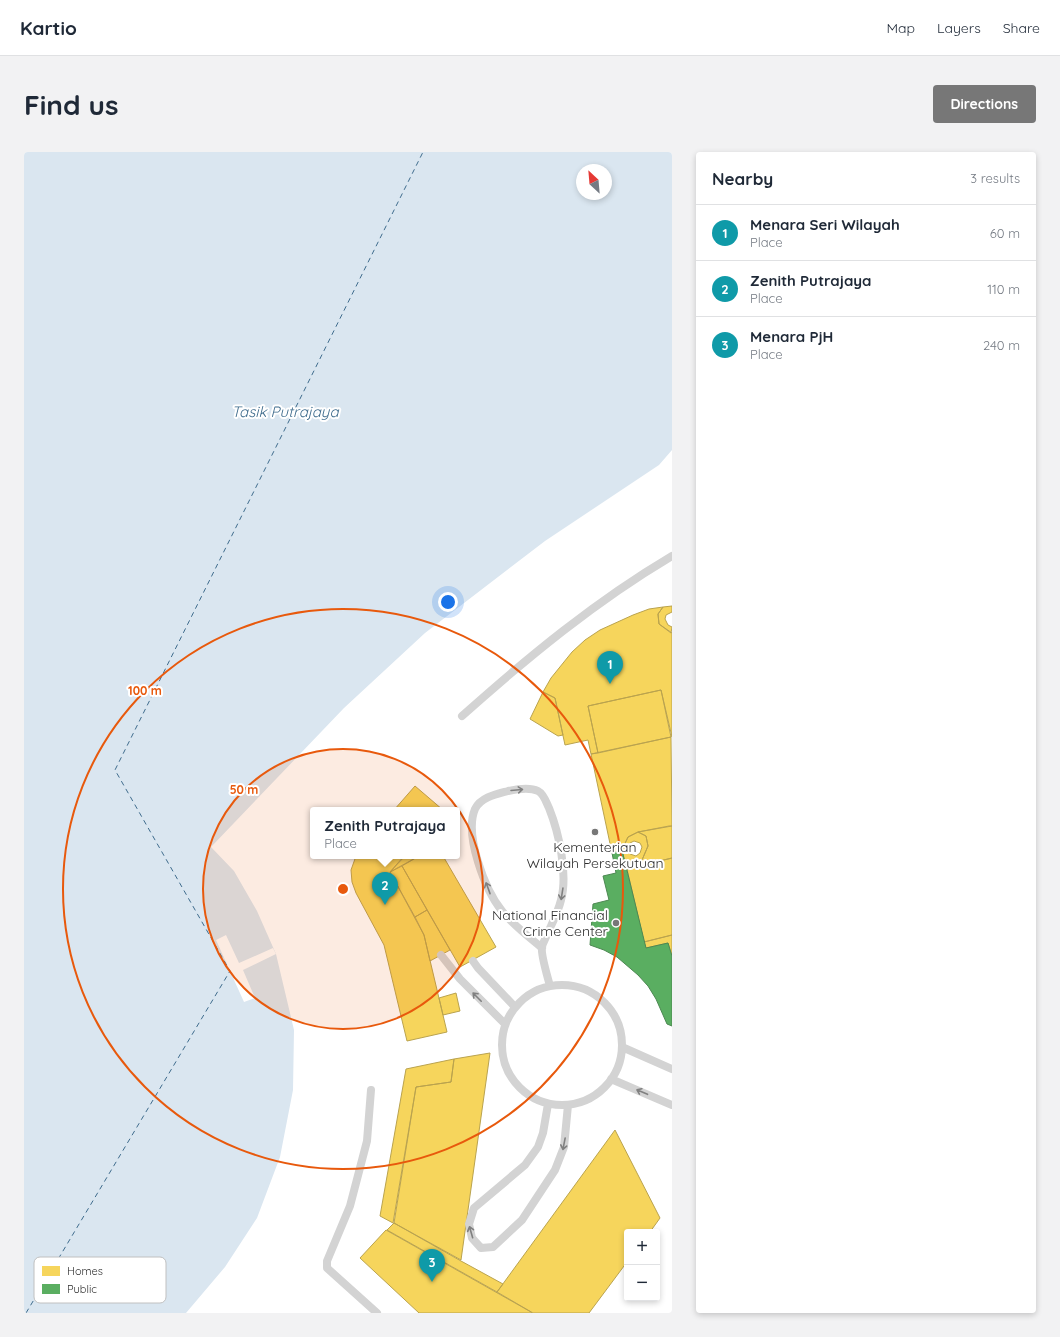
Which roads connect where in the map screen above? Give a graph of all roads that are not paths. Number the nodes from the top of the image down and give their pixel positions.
1 (672, 556) edge
2 (462, 716) dead end
3 (542, 948) junction
4 (441, 955) dead end
5 (473, 960) dead end
6 (550, 986) junction
7 (516, 1007) junction
8 (505, 1024) junction
9 (622, 1047) junction
10 (672, 1069) edge
11 (611, 1080) junction
12 (371, 1090) dead end
13 (548, 1104) junction
14 (568, 1105) junction
15 (672, 1105) edge
16 (377, 1313) edge

1 - 2 lane
3 -> 3 lane
3 - 6 lane
8 -> 4 lane
5 - 7 lane
6 - 7 lane
6 - 9 lane
7 - 8 lane
8 - 13 lane
9 - 10 lane
9 - 11 lane
11 - 14 lane
15 -> 11 lane
12 - 16 lane
13 - 14 lane
14 -> 13 lane

